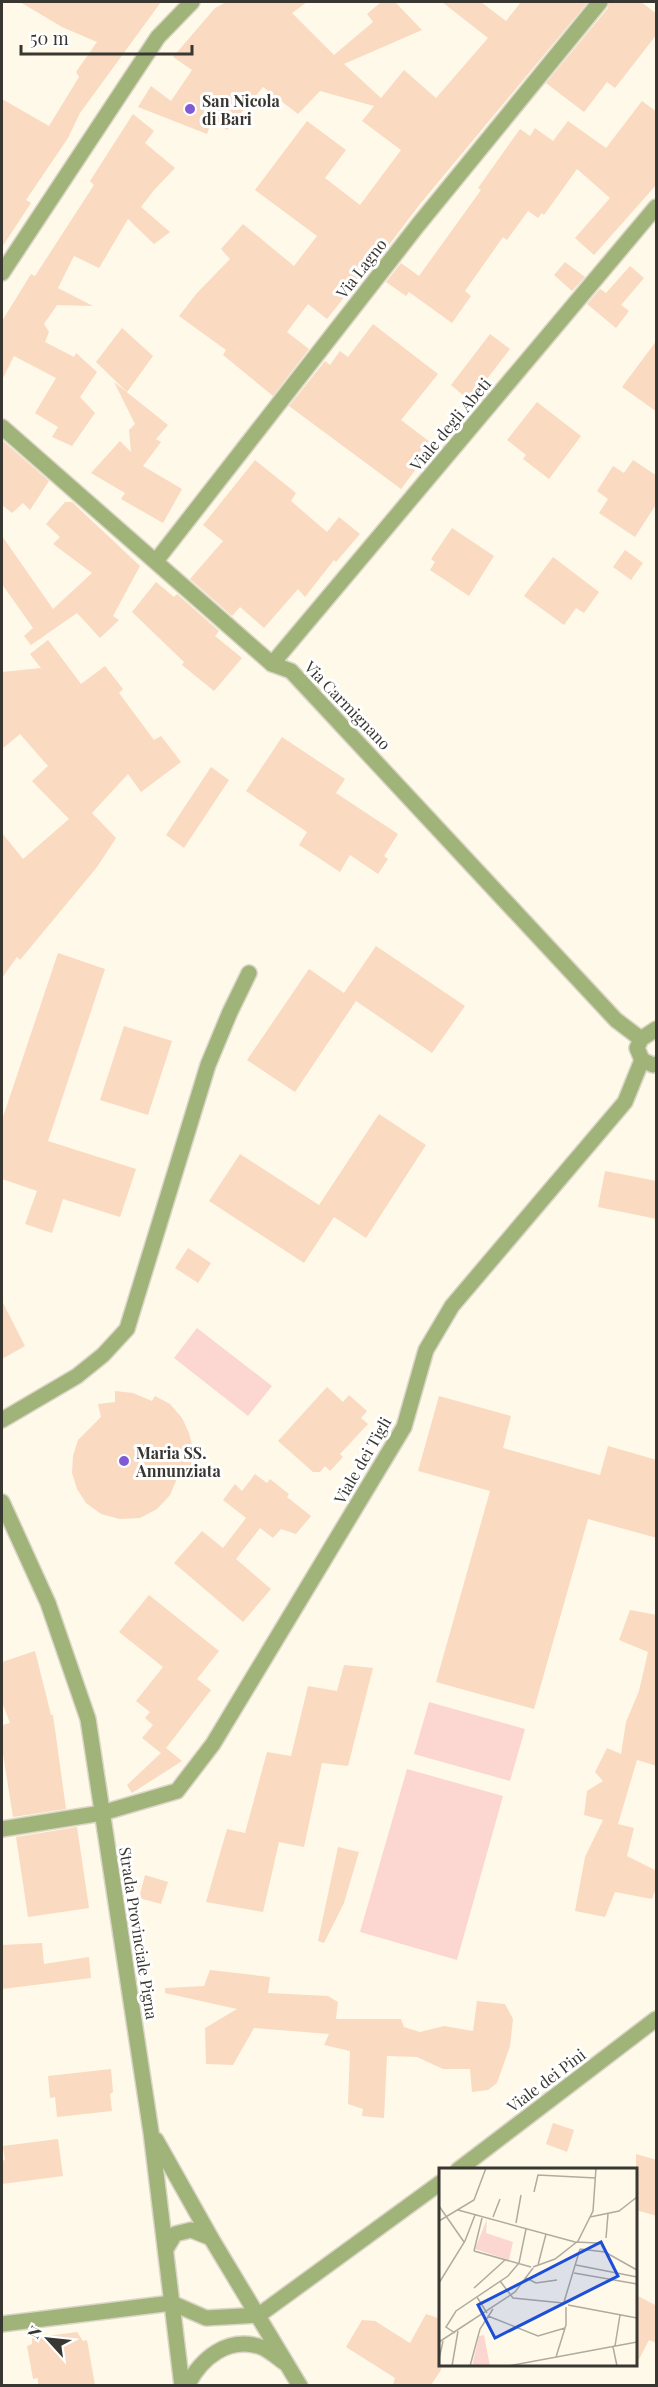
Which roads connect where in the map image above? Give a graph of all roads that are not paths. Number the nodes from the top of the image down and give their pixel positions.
1 (192, 2) edge
2 (600, 2) edge
3 (657, 207) edge
4 (2, 273) edge
5 (2, 427) edge
6 (156, 561) junction
7 (272, 664) junction
8 (249, 973) dead end
9 (657, 1029) edge
10 (641, 1039) junction
11 (649, 1062) edge
12 (2, 1420) edge
13 (2, 1502) edge
14 (102, 1813) junction
15 (2, 1829) edge
16 (657, 2019) edge
17 (151, 2132) junction
18 (459, 2168) edge
19 (439, 2183) edge
20 (211, 2238) junction
21 (166, 2249) junction
22 (172, 2303) junction
23 (259, 2315) junction
24 (2, 2324) edge
25 (287, 2364) junction
26 (184, 2385) edge
27 (300, 2385) edge

1 - 4 street
2 - 6 street, Via Lagno
3 - 7 street, Viale degli Abeti
5 - 6 street, Via Carmignano
6 - 7 street, Via Carmignano
7 - 10 street, Via Carmignano
8 - 12 street
9 - 10 street
10 - 11 street
11 - 14 street, Viale dei Tigli
13 - 14 street, Strada Provinciale Pigna
14 - 15 street, Viale dei Tigli
14 - 17 street, Strada Provinciale Pigna
16 - 18 street, Viale dei Pini
17 - 20 street
17 - 21 street, Strada Provinciale Pigna
19 - 23 street
20 - 21 street
20 - 23 street
21 - 22 street, Strada Provinciale Pigna
22 - 23 street
22 - 24 street
22 - 26 street, Strada Provinciale Pigna
23 - 25 street
25 - 26 street
25 - 27 street

